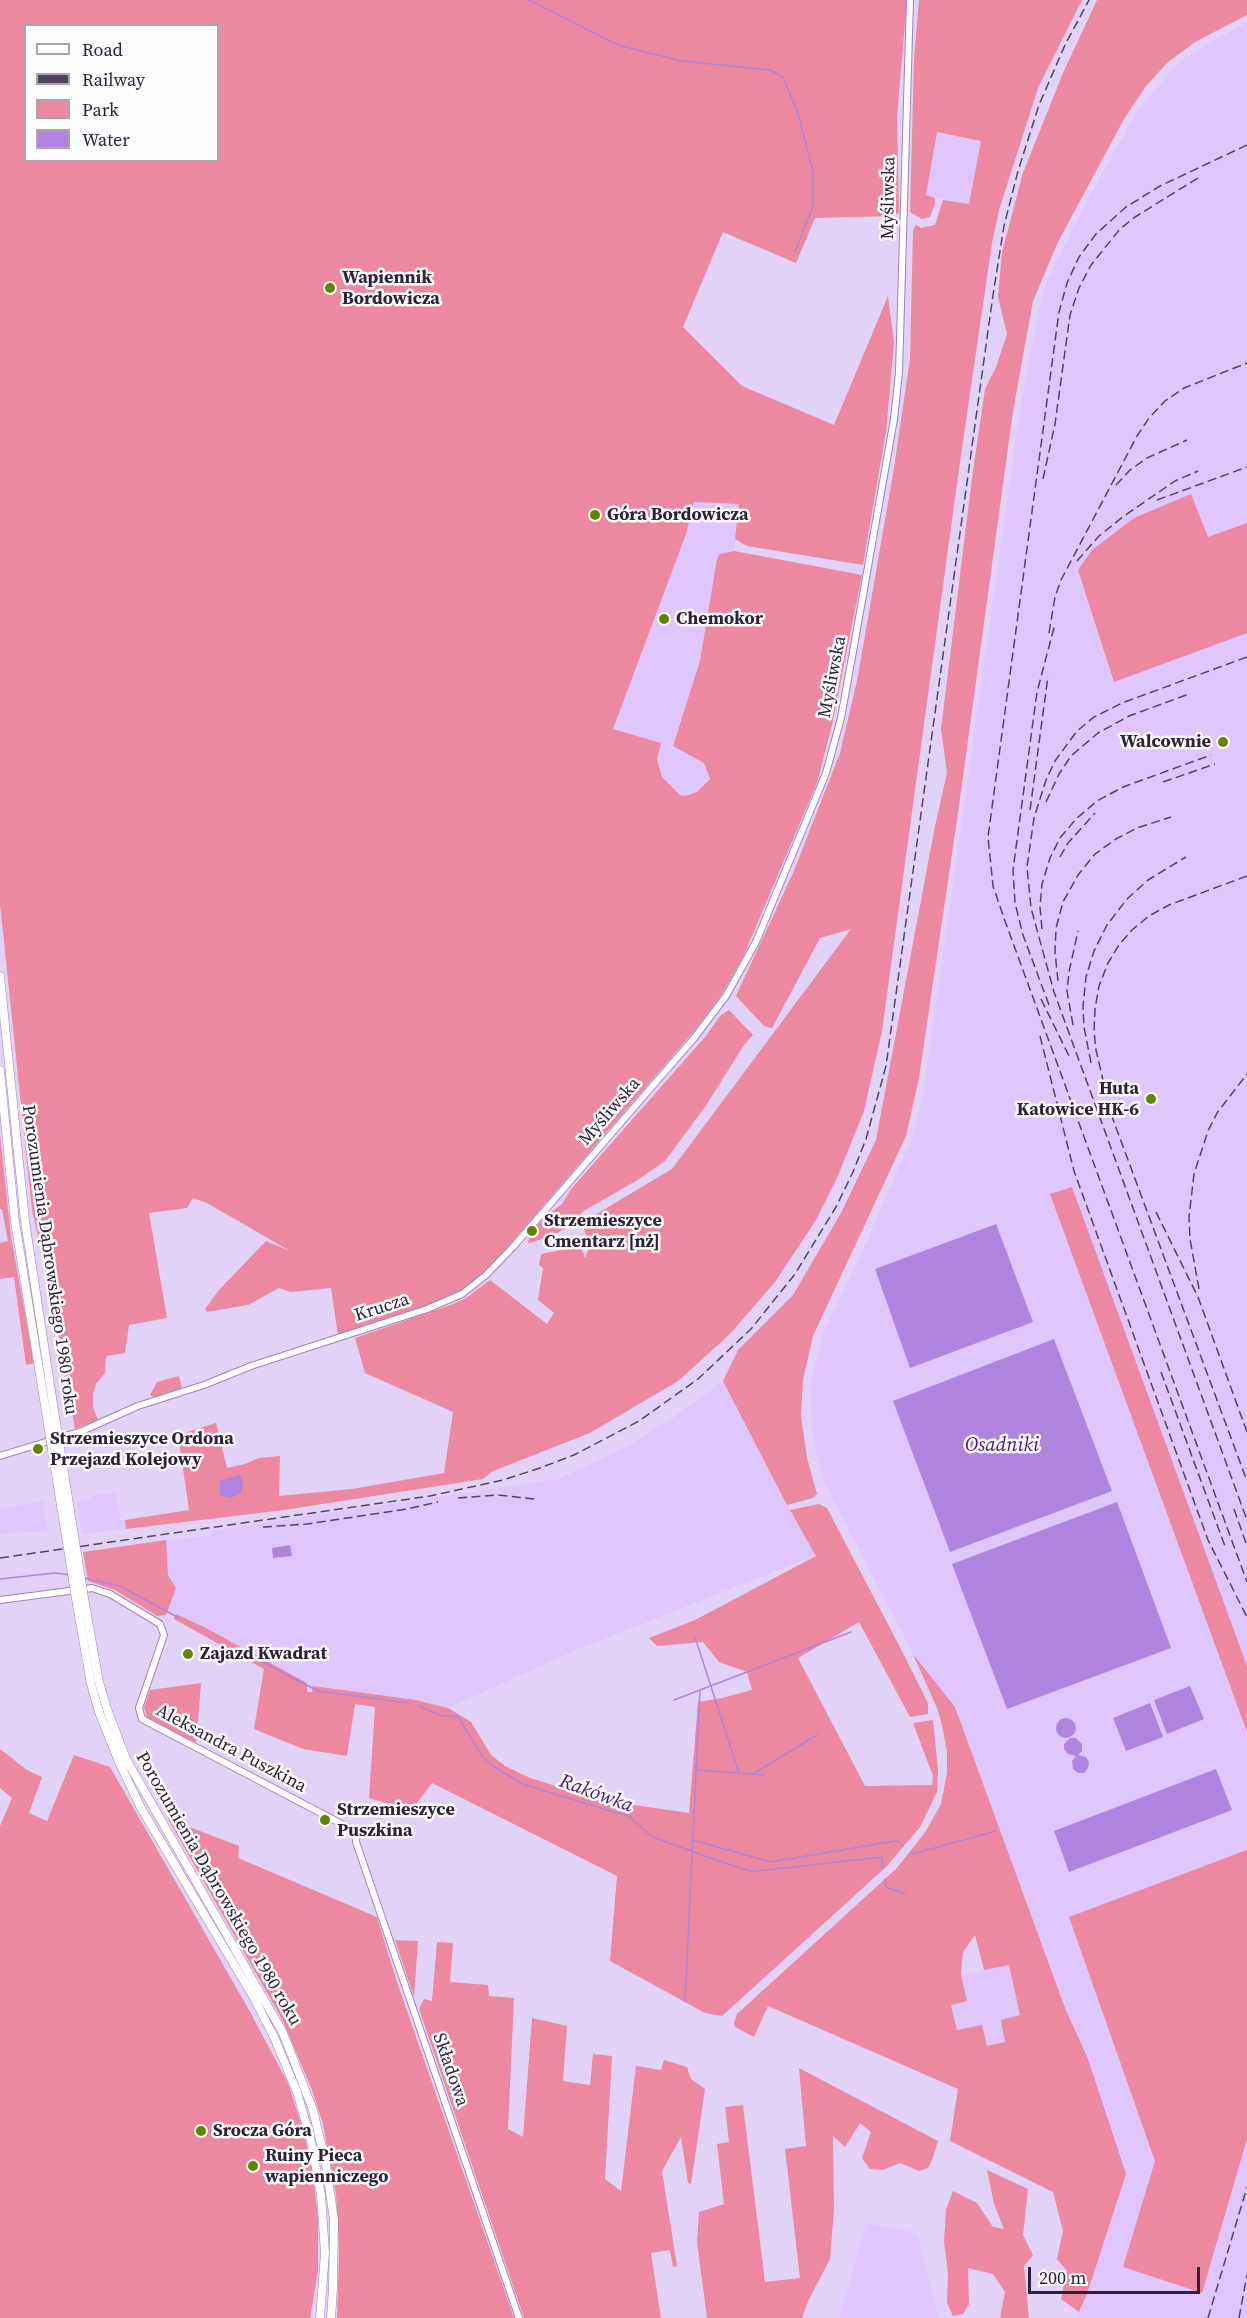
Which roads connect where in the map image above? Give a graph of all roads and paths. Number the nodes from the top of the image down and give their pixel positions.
1 (910, 0) edge
2 (0, 976) edge
3 (0, 1070) edge
4 (503, 1257) joint
5 (51, 1417) junction
6 (0, 1456) edge
7 (0, 1600) edge
8 (81, 1605) junction
9 (355, 1832) joint
10 (319, 2318) edge
11 (331, 2318) edge
12 (519, 2318) edge

1 - 4 street, Myśliwska
2 - 5 main road, Porozumienia Dąbrowskiego 1980 roku
3 - 5 main road, Porozumienia Dąbrowskiego 1980 roku
4 - 6 street, Krucza
5 - 8 main road, Porozumienia Dąbrowskiego 1980 roku, bridge
7 - 9 street, Aleksandra Puszkina
8 - 10 main road, Porozumienia Dąbrowskiego 1980 roku
8 - 11 main road, Porozumienia Dąbrowskiego 1980 roku
9 - 12 street, Składowa

